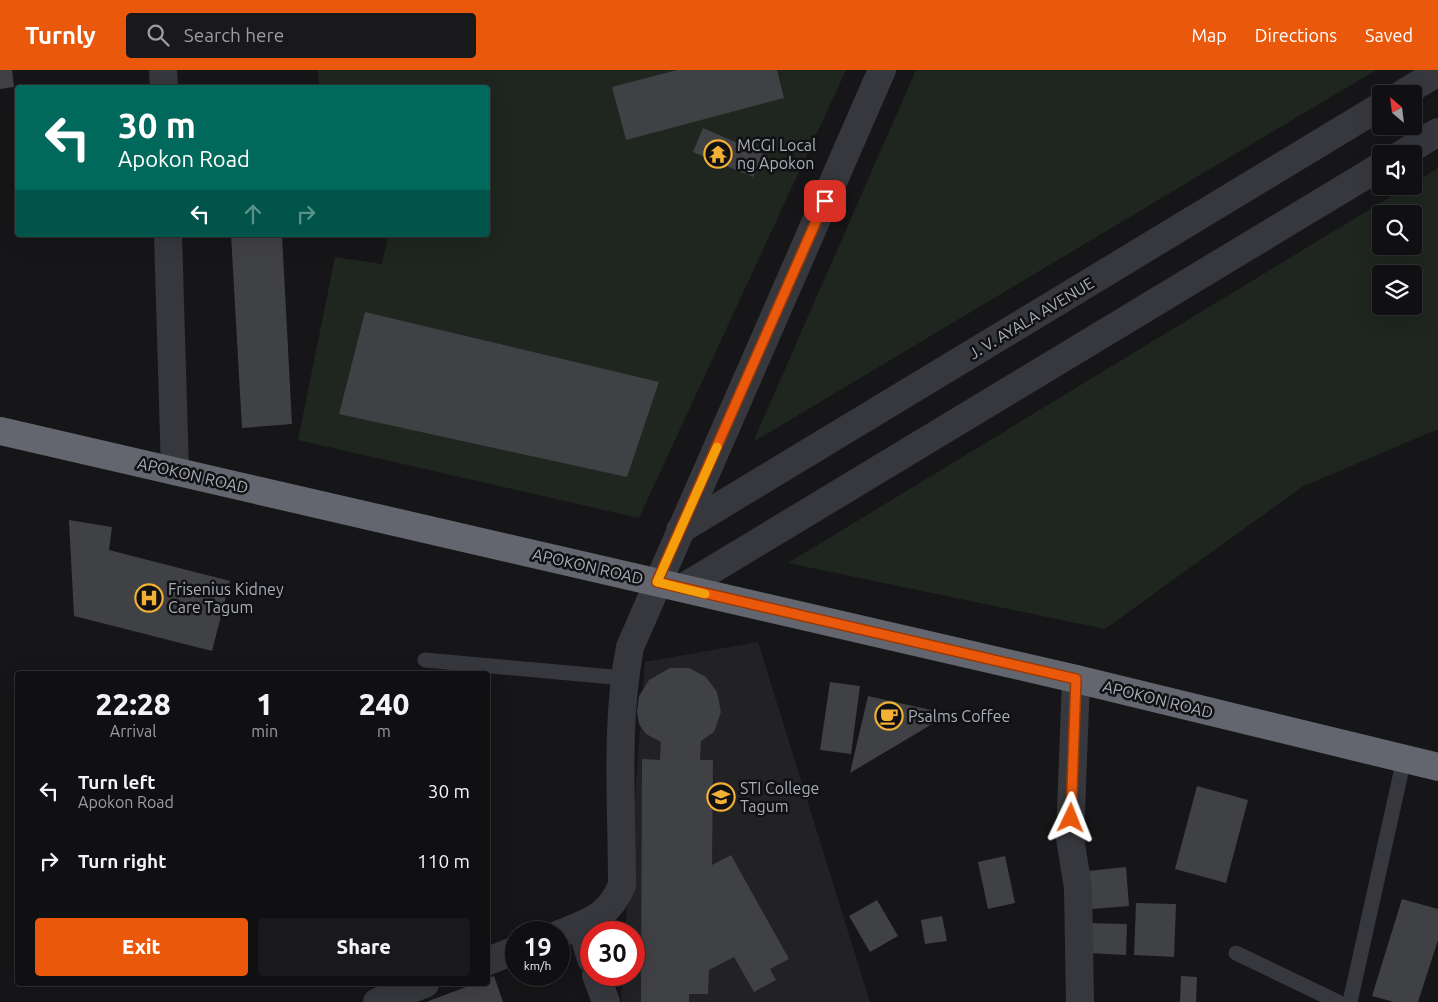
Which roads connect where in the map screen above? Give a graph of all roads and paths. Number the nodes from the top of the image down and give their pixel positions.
1 (163, 70) edge
2 (882, 70) edge
3 (1438, 72) edge
4 (164, 85) edge
5 (1417, 85) edge
6 (1372, 111) edge
7 (1438, 132) edge
8 (1417, 145) edge
9 (1372, 171) edge
10 (168, 237) edge
11 (0, 431) edge
12 (175, 471) junction
13 (680, 530) junction
14 (670, 585) junction
15 (425, 660) dead end
16 (624, 678) junction
17 (1076, 679) junction
18 (1404, 759) junction
19 (1438, 767) edge
20 (570, 930) edge
21 (580, 944) edge
22 (1236, 953) dead end
23 (505, 954) edge
24 (490, 959) edge
25 (421, 986) edge
26 (600, 986) edge
27 (377, 1002) edge
28 (606, 1002) edge
29 (1080, 1002) edge
30 (1338, 1002) edge
31 (1350, 1002) edge

1 - 4 street
2 - 13 street
3 - 5 street
6 - 13 street, J. V. AYALA AVENUE
7 - 8 street
9 - 14 street
10 - 12 street
11 - 12 highway, APOKON ROAD
12 - 14 highway, APOKON ROAD
13 - 14 street
14 - 16 street
14 - 17 highway, APOKON ROAD
15 - 16 lane
16 - 20 street
17 - 18 highway, APOKON ROAD
17 - 29 street
18 - 19 highway, APOKON ROAD
18 - 31 lane
20 - 21 street
22 - 30 lane
23 - 24 street
25 - 27 street
26 - 28 street

